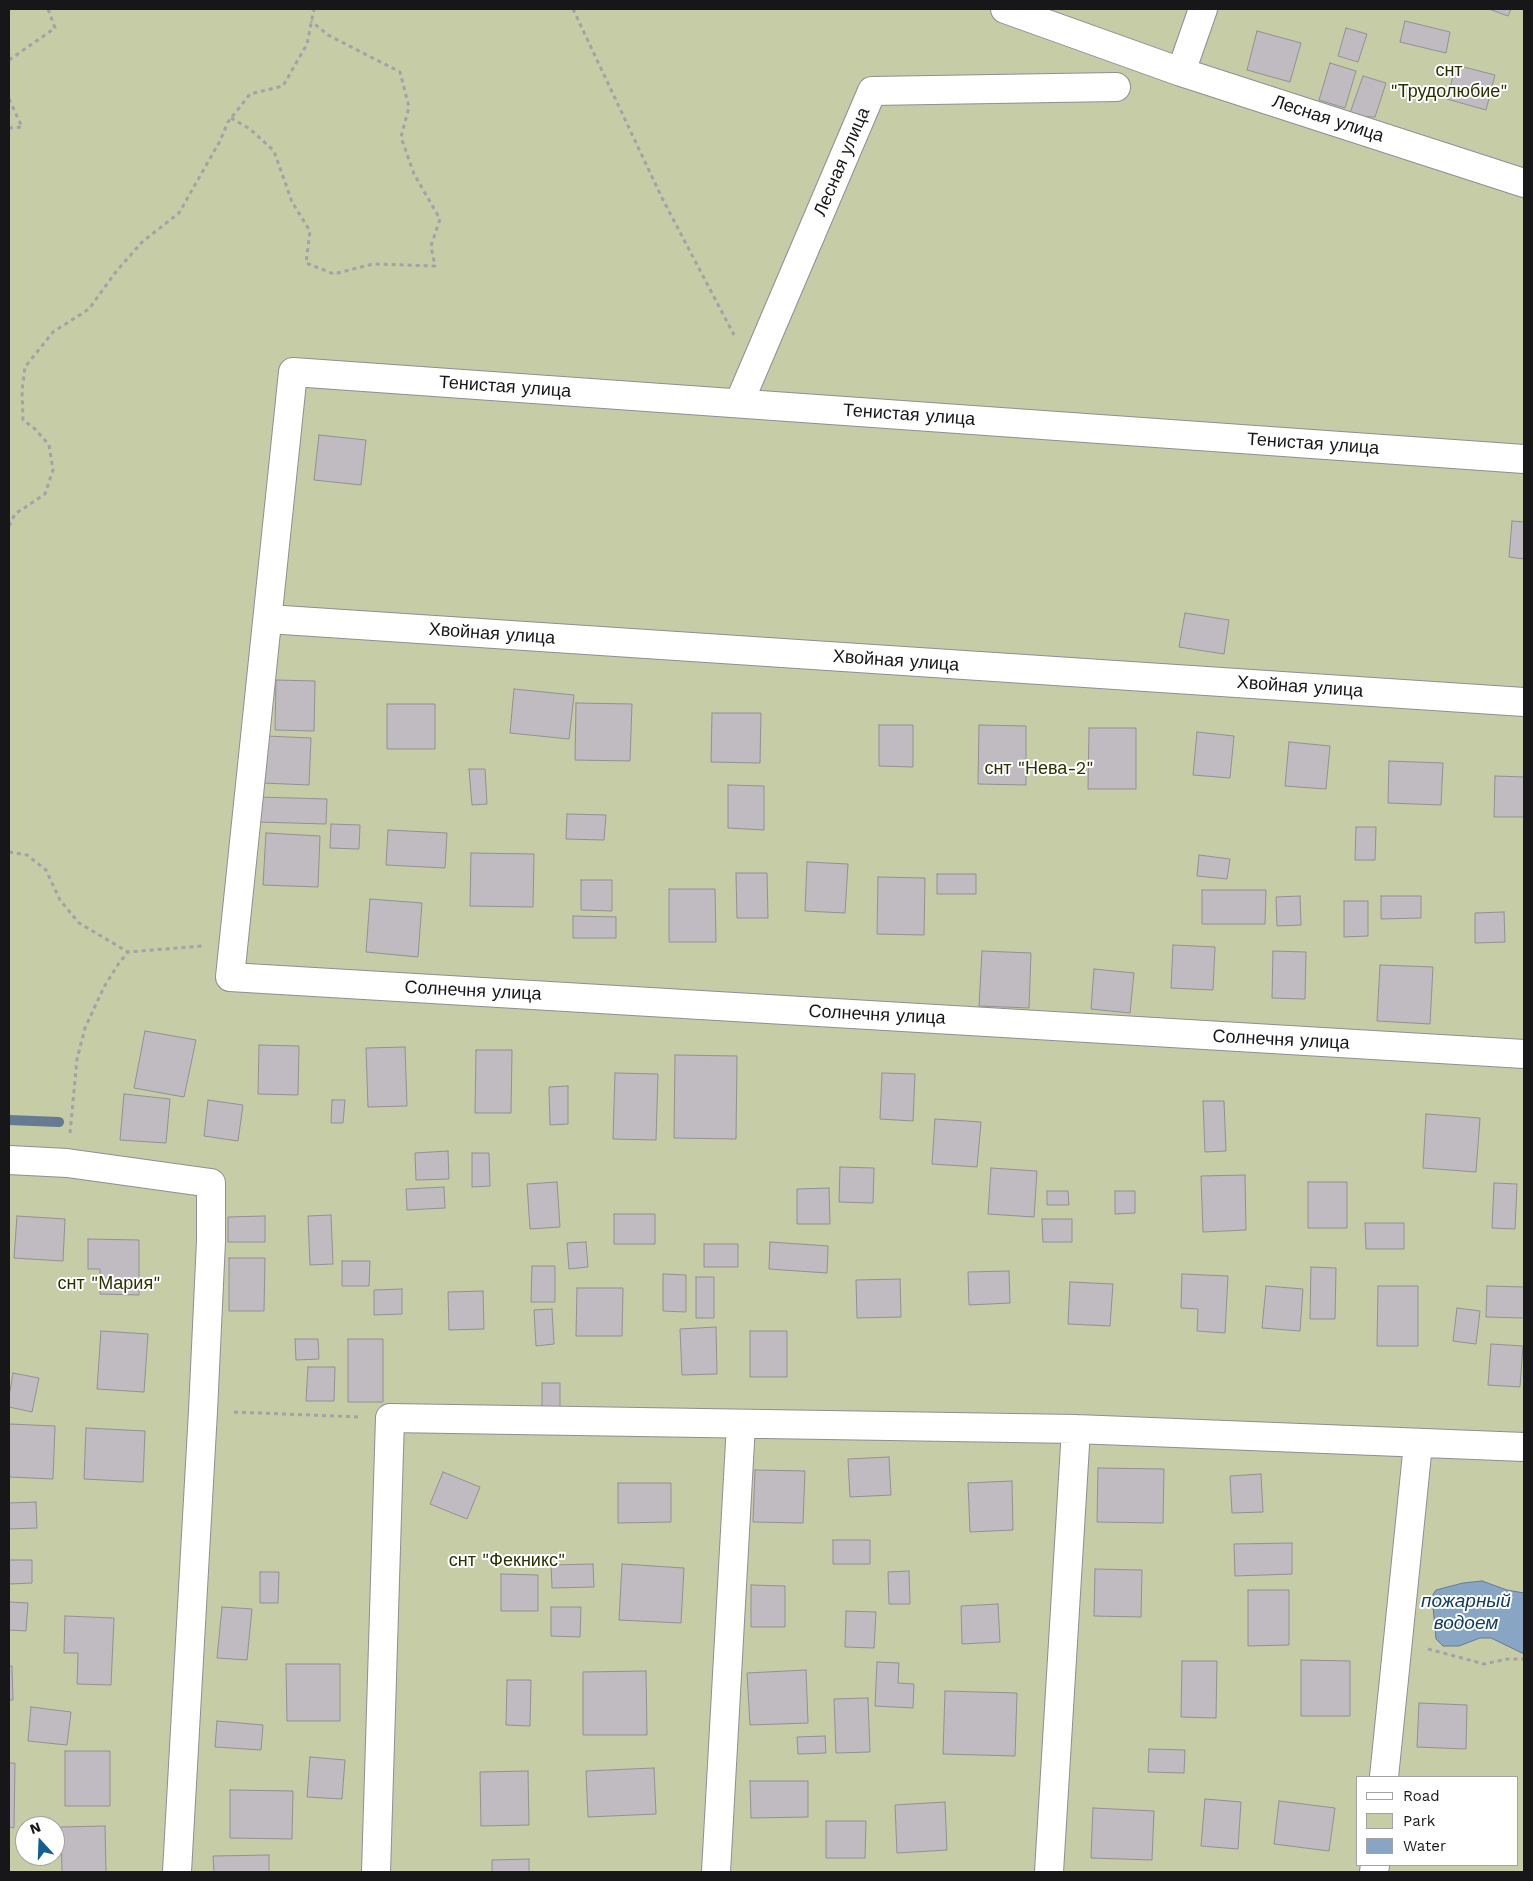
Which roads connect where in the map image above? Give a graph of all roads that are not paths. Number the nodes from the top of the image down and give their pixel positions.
1 (1004, 9) edge
2 (1203, 9) edge
3 (1181, 72) junction
4 (1116, 87) dead end
5 (1523, 178) edge
6 (739, 403) junction
7 (1524, 459) edge
8 (268, 619) junction
9 (1524, 702) edge
10 (1524, 1054) edge
11 (9, 1160) edge
12 (741, 1424) junction
13 (1076, 1429) junction
14 (1418, 1444) junction
15 (1524, 1447) edge
16 (1384, 1776) edge
17 (177, 1872) edge
18 (376, 1872) edge
19 (716, 1872) edge
20 (1049, 1872) edge

1 - 3 street, Лесная улица
2 - 3 street
3 - 5 street, Лесная улица
4 - 6 street, Лесная улица
6 - 7 street, Тенистая улица
6 - 8 street, Тенистая улица
8 - 9 street, Хвойная улица
8 - 10 street, Солнечня улица
11 - 17 street
12 - 13 street
12 - 18 street
12 - 19 street
13 - 14 street
13 - 20 street
14 - 15 street
14 - 16 street

